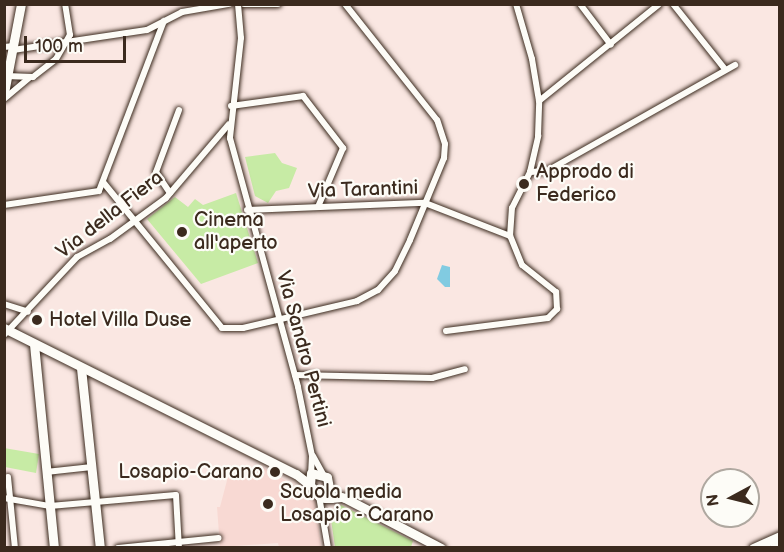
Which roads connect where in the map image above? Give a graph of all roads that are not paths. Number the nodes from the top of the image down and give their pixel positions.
1 (21, 4) edge
2 (65, 4) edge
3 (229, 4) edge
4 (237, 4) edge
5 (278, 4) edge
6 (345, 4) edge
7 (516, 4) edge
8 (580, 4) edge
9 (659, 4) edge
10 (674, 4) edge
11 (244, 5) edge
12 (164, 21) junction
13 (68, 42) junction
14 (611, 45) junction
15 (10, 48) edge
16 (735, 65) dead end
17 (724, 68) junction
18 (6, 76) edge
19 (30, 78) junction
20 (4, 93) edge
21 (4, 99) edge
22 (539, 101) junction
23 (231, 106) junction
24 (180, 110) dead end
25 (229, 124) junction
26 (530, 172) junction
27 (103, 182) junction
28 (170, 192) junction
29 (425, 203) junction
30 (4, 205) edge
31 (318, 207) junction
32 (247, 210) junction
33 (135, 221) junction
34 (510, 236) junction
35 (4, 304) edge
36 (28, 312) junction
37 (4, 319) edge
38 (280, 319) junction
39 (6, 331) edge
40 (446, 331) dead end
41 (34, 344) junction
42 (81, 368) junction
43 (465, 369) dead end
44 (295, 375) junction
45 (312, 456) junction
46 (92, 467) junction
47 (46, 472) junction
48 (323, 474) junction
49 (8, 477) dead end
50 (310, 478) junction
51 (319, 496) junction
52 (7, 498) edge
53 (336, 498) junction
54 (95, 502) junction
55 (50, 506) junction
56 (324, 512) junction
57 (4, 525) edge
58 (13, 526) junction
59 (780, 536) edge
60 (219, 538) dead end
61 (780, 544) edge
62 (178, 545) edge
63 (145, 546) edge
64 (120, 547) edge
65 (15, 548) edge
66 (54, 548) edge
67 (100, 548) edge
68 (328, 548) edge
69 (441, 548) edge
70 (753, 548) edge
71 (772, 548) edge

1 - 15 main road
2 - 13 street
3 - 12 street
4 - 23 street, Via Sandro Pertini
5 - 11 street
6 - 29 street
7 - 22 street
8 - 14 street
9 - 14 street
10 - 17 street
12 - 13 street
12 - 27 street
13 - 15 street
13 - 19 street
14 - 22 street
15 - 18 main road
16 - 17 street
17 - 26 street
18 - 19 street
18 - 20 main road
19 - 21 street
22 - 26 street
23 - 25 street, Via Sandro Pertini
23 - 31 street
24 - 28 street
25 - 28 street, Via della Fiera
25 - 32 street, Via Sandro Pertini
26 - 34 street
27 - 30 street
27 - 33 street
28 - 33 street, Via della Fiera
29 - 31 street, Via Tarantini
29 - 34 street, Via Tarantini
29 - 38 street
31 - 32 street, Via Tarantini
32 - 38 street, Via Sandro Pertini
33 - 36 street, Via della Fiera
33 - 38 street
34 - 40 street
35 - 36 street
36 - 39 street, Via della Fiera
37 - 39 main road
38 - 44 street, Via Sandro Pertini
39 - 41 main road
41 - 42 main road
41 - 47 main road
42 - 46 main road
42 - 50 main road
43 - 44 street
44 - 45 street, Via Sandro Pertini
45 - 48 street
45 - 50 street
46 - 47 street
46 - 54 main road
47 - 55 main road
48 - 50 main road
48 - 53 main road
49 - 52 street
50 - 51 main road
51 - 53 main road
51 - 56 street
52 - 55 street
52 - 58 street
53 - 56 street
53 - 69 main road
54 - 55 street
54 - 62 street
54 - 67 main road
55 - 66 main road
56 - 68 street
57 - 58 street
58 - 65 street
59 - 70 main road
60 - 62 street
61 - 71 street
62 - 63 street
63 - 64 street

